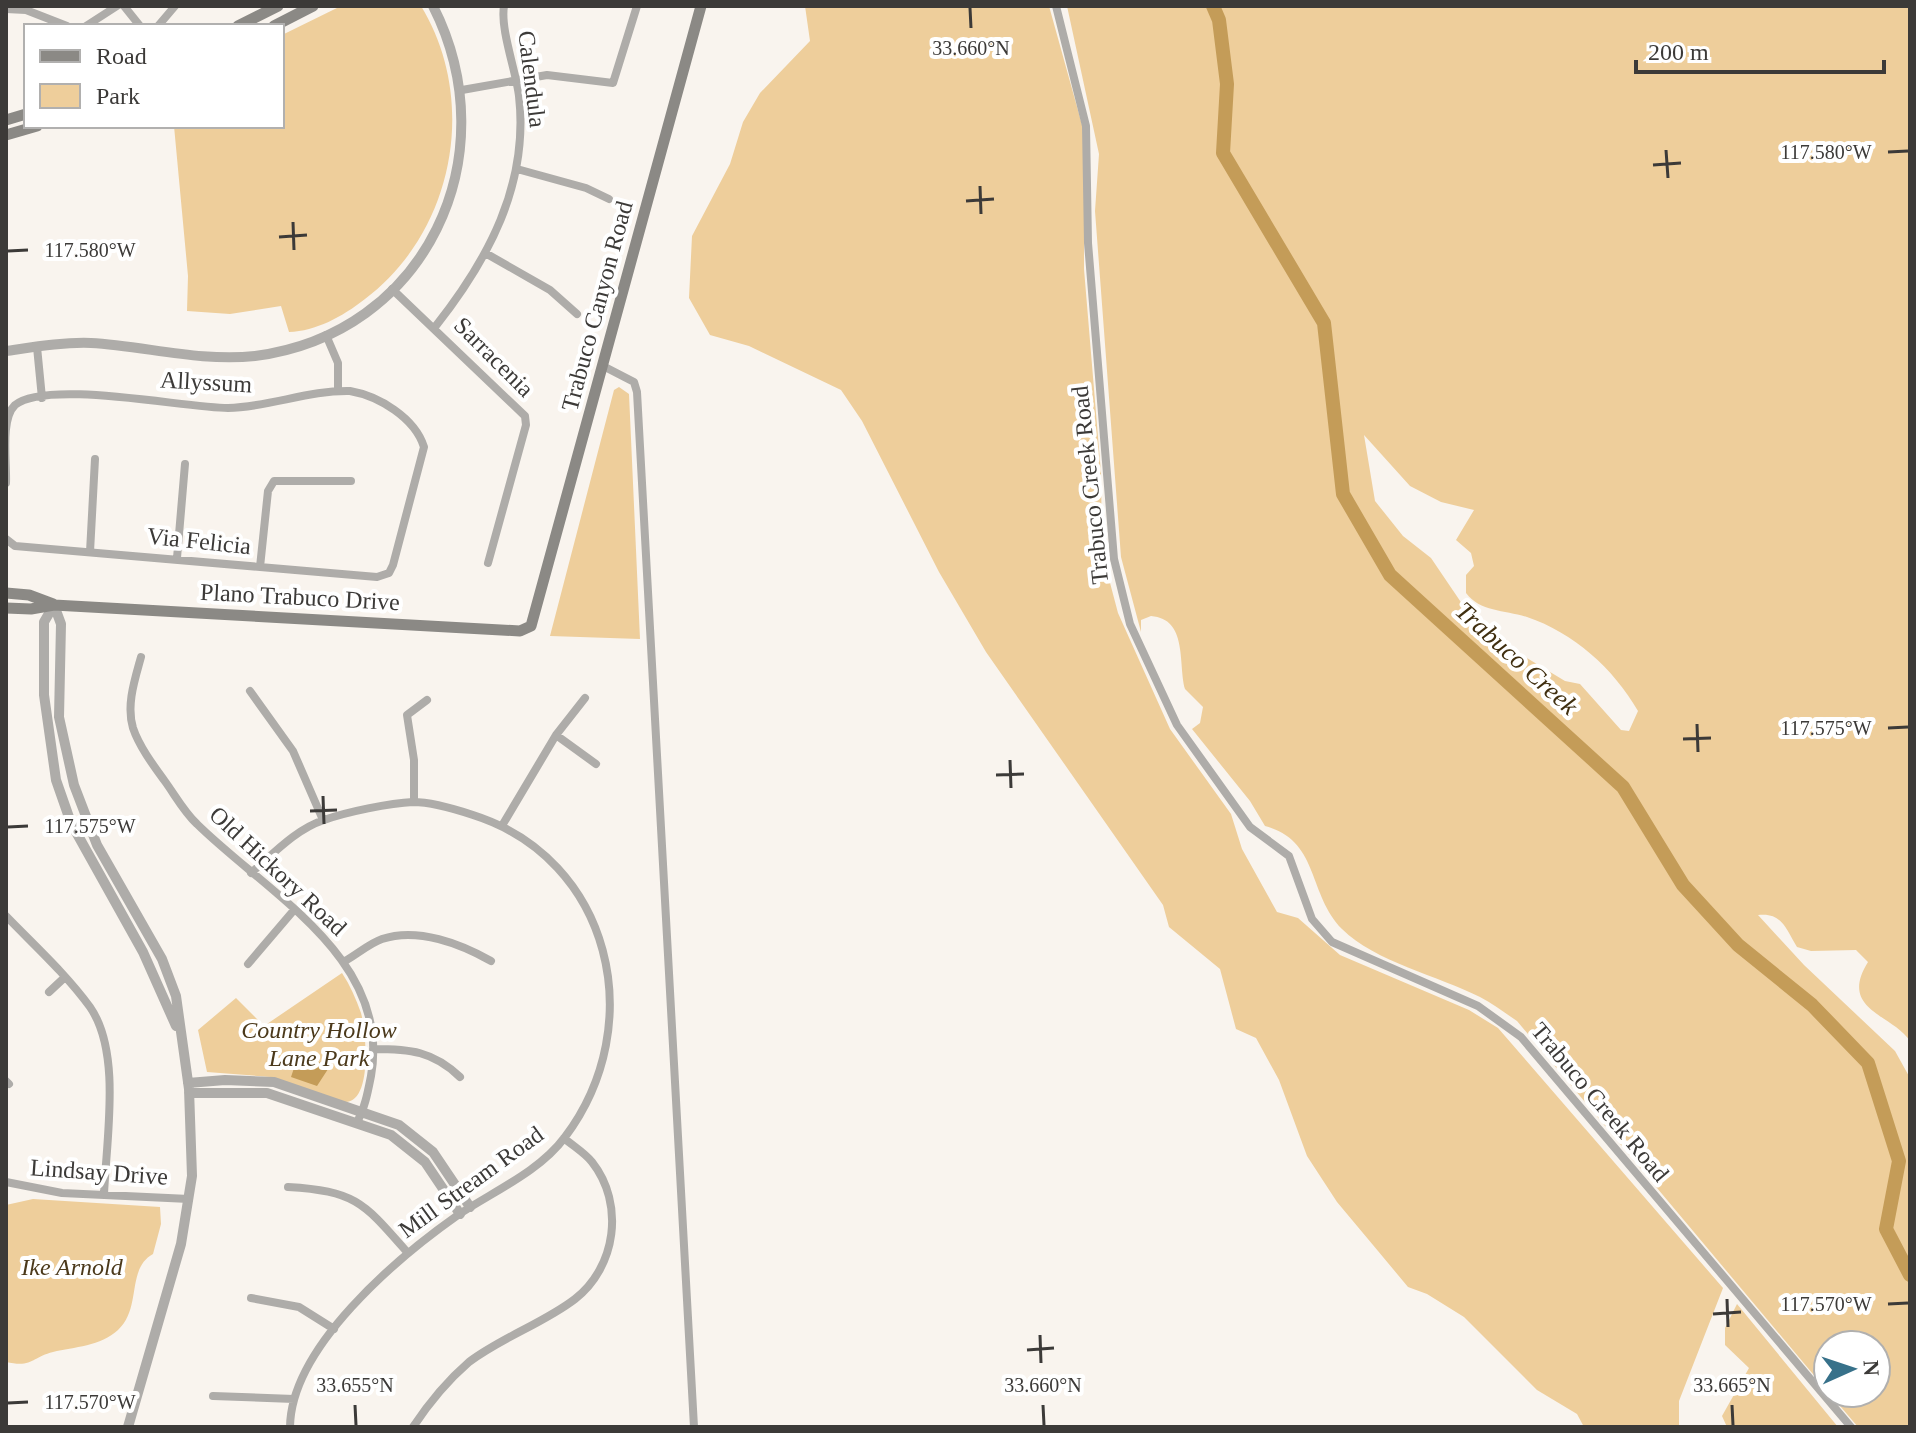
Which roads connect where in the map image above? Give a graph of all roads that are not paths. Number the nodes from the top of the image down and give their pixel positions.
1 (117, 6) edge
2 (124, 6) edge
3 (175, 6) edge
4 (278, 6) edge
5 (313, 6) edge
6 (433, 6) edge
7 (504, 6) edge
8 (637, 6) edge
9 (701, 6) edge
10 (1056, 6) edge
11 (6, 9) edge
12 (62, 24) edge
13 (89, 24) edge
14 (138, 24) edge
15 (160, 24) edge
16 (242, 24) edge
17 (278, 24) edge
18 (517, 81) junction
19 (462, 90) junction
20 (30, 128) edge
21 (6, 135) edge
22 (517, 169) junction
23 (609, 199) dead end
24 (487, 254) junction
25 (392, 289) junction
26 (577, 314) dead end
27 (435, 327) junction
28 (326, 335) junction
29 (37, 347) junction
30 (6, 351) edge
31 (603, 366) junction
32 (338, 391) junction
33 (42, 398) junction
34 (95, 459) dead end
35 (185, 464) dead end
36 (351, 481) dead end
37 (6, 483) edge
38 (6, 539) edge
39 (90, 552) junction
40 (177, 558) junction
41 (488, 563) dead end
42 (260, 567) junction
43 (389, 573) joint
44 (6, 593) edge
45 (54, 605) junction
46 (6, 608) edge
47 (537, 617) joint
48 (141, 657) dead end
49 (250, 691) dead end
50 (585, 698) dead end
51 (427, 700) dead end
52 (556, 735) junction
53 (596, 764) dead end
54 (414, 802) junction
55 (323, 820) junction
56 (503, 824) junction
57 (251, 873) junction
58 (294, 910) junction
59 (6, 916) edge
60 (345, 961) junction
61 (491, 961) dead end
62 (248, 964) dead end
63 (64, 978) junction
64 (49, 992) dead end
65 (179, 1031) junction
66 (373, 1049) junction
67 (460, 1077) dead end
68 (189, 1088) junction
69 (360, 1117) junction
70 (564, 1138) junction
71 (6, 1182) edge
72 (288, 1187) dead end
73 (104, 1195) junction
74 (189, 1199) junction
75 (470, 1207) junction
76 (460, 1214) junction
77 (407, 1252) junction
78 (251, 1298) dead end
79 (334, 1329) junction
80 (213, 1396) dead end
81 (294, 1399) junction
82 (128, 1427) edge
83 (290, 1427) edge
84 (413, 1427) edge
85 (694, 1427) edge
86 (1851, 1427) edge

1 - 13 street
2 - 14 street
3 - 15 street
4 - 16 main road
5 - 17 main road
6 - 19 street
7 - 18 street, Calendula
8 - 18 street
9 - 31 main road, Trabuco Canyon Road
10 - 86 street, Trabuco Creek Road
11 - 12 street
18 - 19 street
18 - 22 street, Calendula
19 - 25 street
20 - 21 main road
22 - 23 street
22 - 24 street, Calendula
24 - 26 street
24 - 27 street, Calendula
25 - 27 street, Sarracenia
25 - 28 street
27 - 41 street, Sarracenia
28 - 29 street
28 - 32 street
29 - 30 street
29 - 33 street
31 - 47 main road, Trabuco Canyon Road
31 - 85 street
32 - 33 street, Allyssum
32 - 43 street, Allyssum
33 - 37 street, Allyssum
34 - 39 street
35 - 40 street
36 - 42 street
38 - 39 street, Via Felicia
39 - 40 street, Via Felicia
40 - 42 street, Via Felicia
42 - 43 street, Via Felicia
44 - 45 main road, Plano Trabuco Drive
45 - 46 main road, Plano Trabuco Drive
45 - 47 main road, Plano Trabuco Drive
45 - 65 street
45 - 65 street
48 - 57 street, Old Hickory Road
49 - 55 street
50 - 52 street
51 - 54 street
52 - 53 street
52 - 56 street
54 - 55 street, Mill Stream Road
54 - 56 street, Mill Stream Road
55 - 57 street, Mill Stream Road
56 - 70 street, Mill Stream Road
57 - 58 street, Old Hickory Road
58 - 60 street, Old Hickory Road
58 - 62 street
59 - 63 street
60 - 61 street
60 - 66 street, Old Hickory Road
63 - 64 street
63 - 73 street
65 - 68 street
66 - 67 street
66 - 69 street, Old Hickory Road
68 - 69 street
68 - 74 street
69 - 75 street
69 - 76 street
70 - 75 street, Mill Stream Road
70 - 84 street
71 - 73 street, Lindsay Drive
72 - 77 street
73 - 74 street, Lindsay Drive
74 - 82 street
75 - 76 street, Mill Stream Road
76 - 77 street, Mill Stream Road
77 - 79 street, Mill Stream Road
78 - 79 street
79 - 81 street, Mill Stream Road
80 - 81 street
81 - 83 street, Mill Stream Road

